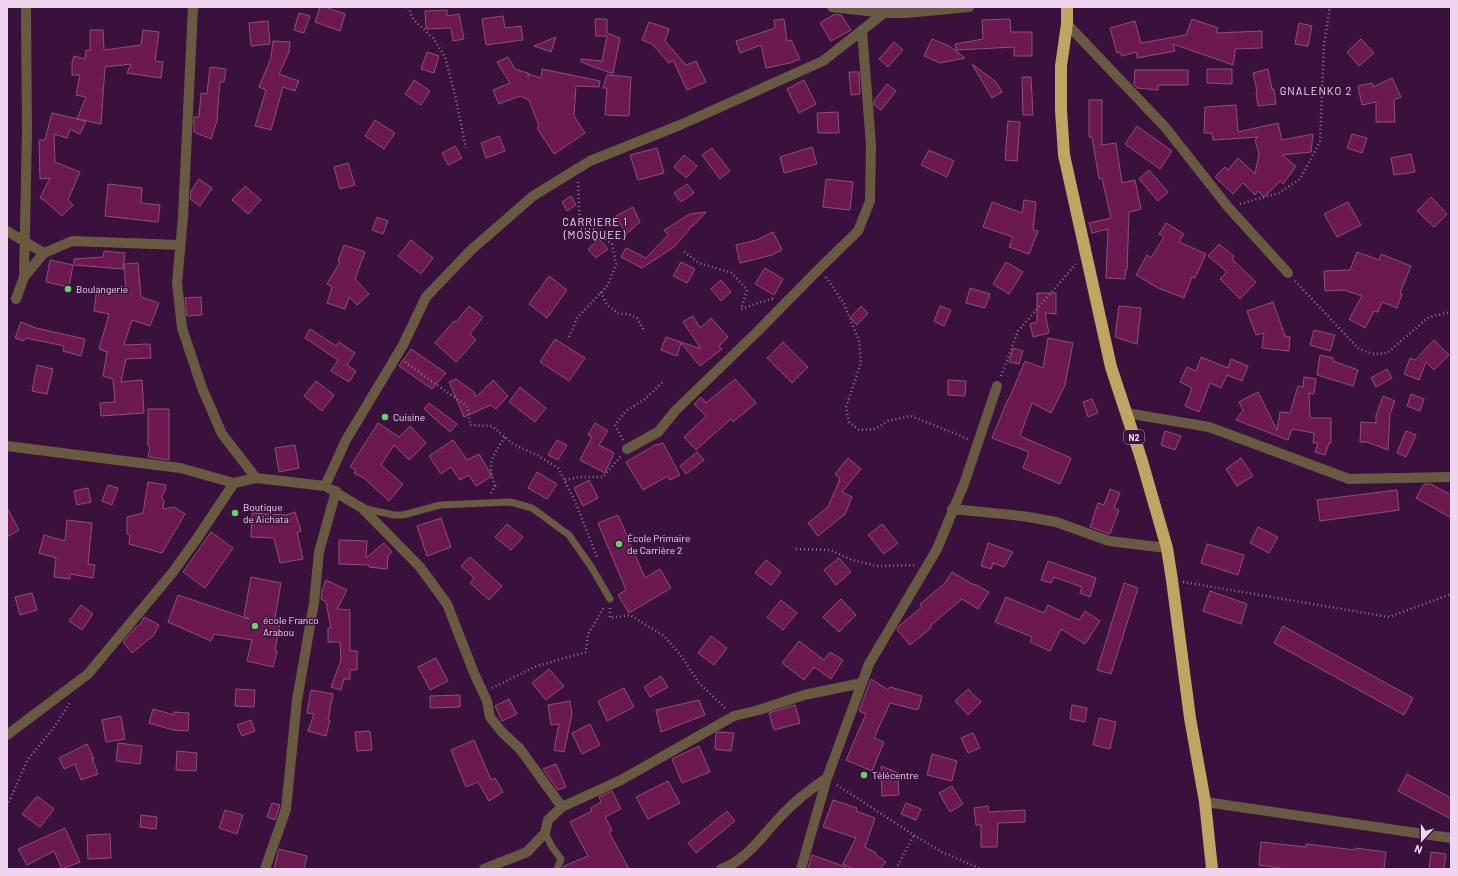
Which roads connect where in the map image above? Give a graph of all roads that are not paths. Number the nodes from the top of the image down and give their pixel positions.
1 (26, 7) edge
2 (193, 7) edge
3 (832, 7) edge
4 (969, 7) edge
5 (1067, 7) edge
6 (887, 10) edge
7 (1067, 24) junction
8 (862, 30) junction
9 (7, 231) edge
10 (24, 241) junction
11 (180, 245) junction
12 (44, 253) junction
13 (1288, 273) road end
14 (24, 277) junction
15 (16, 299) dead end
16 (997, 386) road end
17 (1126, 413) junction
18 (7, 446) edge
19 (627, 449) road end
20 (1451, 477) edge
21 (256, 478) junction
22 (234, 483) junction
23 (325, 486) junction
24 (336, 491) junction
25 (362, 508) junction
26 (952, 509) junction
27 (1167, 548) junction
28 (610, 599) road end
29 (862, 684) junction
30 (7, 735) edge
31 (827, 778) junction
32 (1205, 802) junction
33 (562, 807) junction
34 (545, 833) junction
35 (1451, 838) edge
36 (265, 869) edge
37 (484, 869) edge
38 (557, 869) edge
39 (721, 869) edge
40 (801, 869) edge
41 (1212, 869) edge

1 - 10 street
2 - 11 street
3 - 6 street
4 - 6 street
5 - 7 highway, N2
6 - 8 street
7 - 13 street
7 - 17 highway, N2
8 - 19 street
8 - 23 street
9 - 10 street
10 - 12 street
10 - 14 street
11 - 12 street
11 - 21 street
12 - 14 street
14 - 15 street
16 - 26 street
17 - 20 street
17 - 27 highway, N2
18 - 22 street
21 - 22 street
21 - 23 street
22 - 30 street
23 - 24 street
24 - 25 street
24 - 36 street
25 - 28 lane
25 - 33 street
26 - 27 street
26 - 29 street
27 - 32 highway, N2
29 - 31 street
29 - 33 street
31 - 39 street
31 - 40 street
32 - 35 street
32 - 41 highway, N2
33 - 34 street
34 - 37 street
34 - 38 lane

